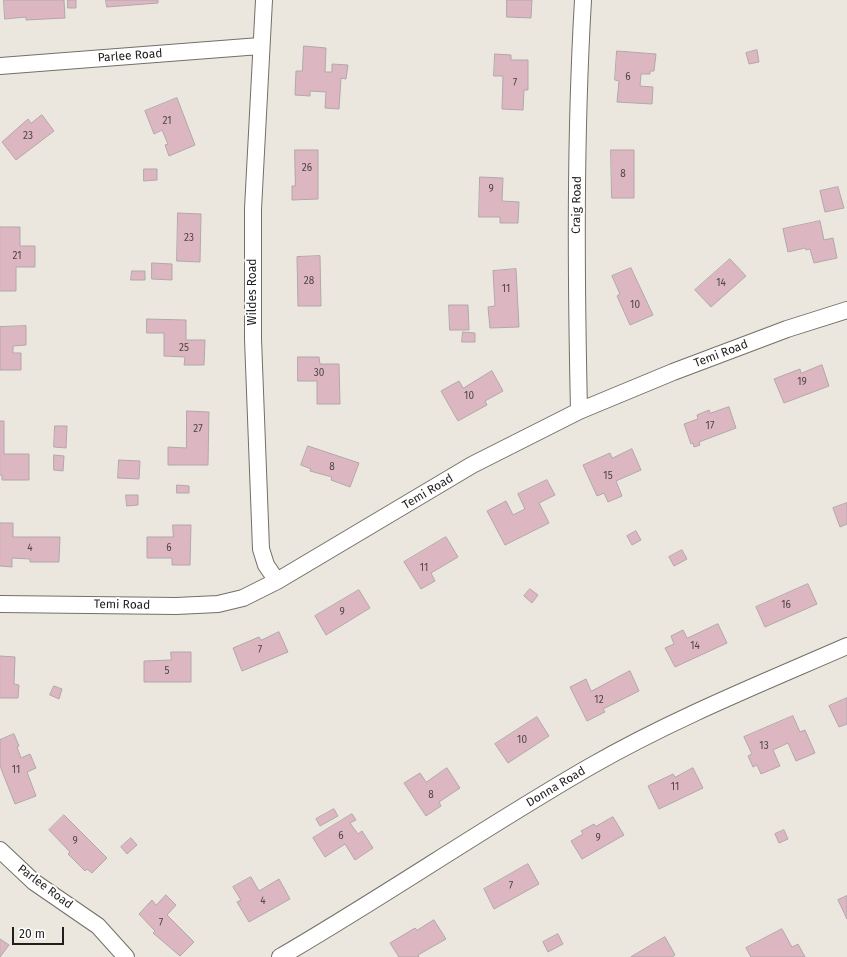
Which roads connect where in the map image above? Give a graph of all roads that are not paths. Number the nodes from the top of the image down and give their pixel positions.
1 (264, 0) edge
2 (583, 0) edge
3 (260, 46) junction
4 (0, 66) edge
5 (847, 310) edge
6 (579, 411) junction
7 (277, 581) junction
8 (0, 604) edge
9 (847, 646) edge
10 (0, 850) edge
11 (126, 957) edge
12 (280, 957) edge

1 - 3 street, Wildes Road
2 - 6 street, Craig Road
3 - 4 street, Parlee Road
3 - 7 street, Wildes Road
5 - 6 street, Temi Road
6 - 7 street, Temi Road
7 - 8 street, Temi Road
9 - 12 street, Donna Road
10 - 11 street, Parlee Road

